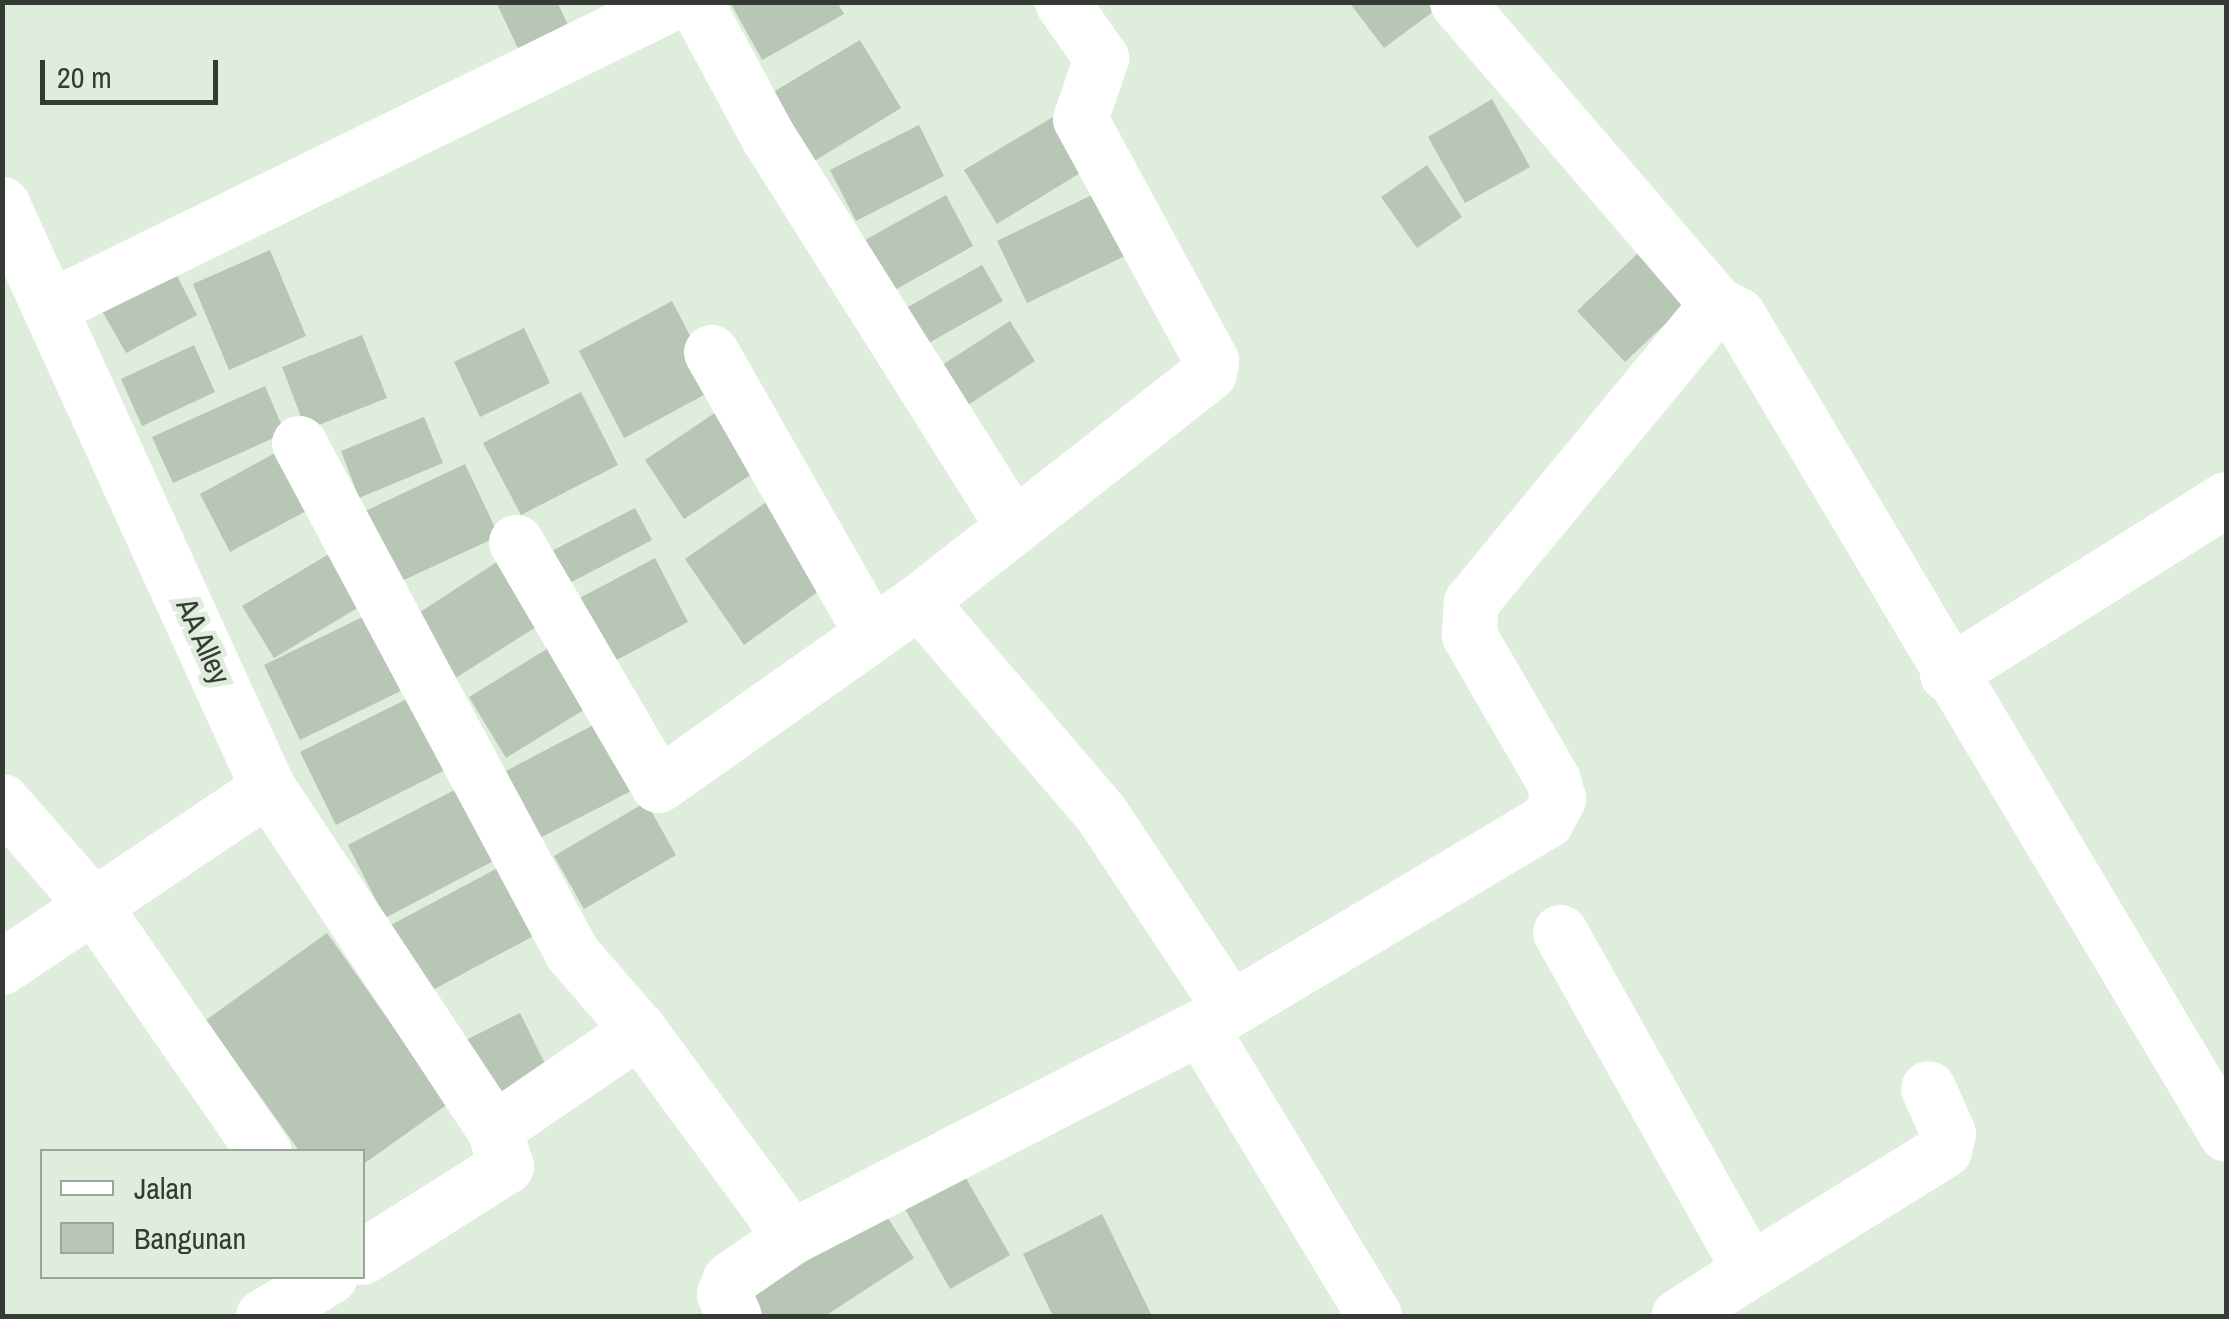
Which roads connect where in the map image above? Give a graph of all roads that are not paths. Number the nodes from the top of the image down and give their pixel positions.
1 (674, 2) edge
2 (695, 2) edge
3 (1062, 2) edge
4 (1457, 2) edge
5 (7, 222) edge
6 (56, 304) junction
7 (1717, 304) junction
8 (711, 352) dead end
9 (299, 443) dead end
10 (2226, 499) edge
11 (1014, 528) junction
12 (516, 542) dead end
13 (919, 601) junction
14 (872, 632) junction
15 (1946, 674) junction
16 (268, 788) junction
17 (2, 801) edge
18 (93, 905) junction
19 (1560, 932) dead end
20 (2, 967) edge
21 (1214, 1016) junction
22 (639, 1030) junction
23 (1928, 1088) dead end
24 (494, 1129) junction
25 (2226, 1134) edge
26 (262, 1149) edge
27 (791, 1236) junction
28 (365, 1254) edge
29 (1750, 1270) junction
30 (325, 1279) edge
31 (714, 1309) edge
32 (263, 1316) edge
33 (1374, 1316) edge
34 (1678, 1316) edge

1 - 6 street
2 - 11 street
3 - 11 street
4 - 7 street
5 - 6 street, AA Alley
6 - 16 street, AA Alley
7 - 15 street
7 - 21 street
8 - 14 street
9 - 22 street
10 - 15 street
11 - 13 street
12 - 14 street
13 - 14 street
13 - 21 street
15 - 25 street
16 - 18 street
16 - 24 street, AA Alley
17 - 18 street
18 - 20 street
18 - 26 street
19 - 29 street
21 - 27 street
21 - 33 street
22 - 24 street
22 - 27 street
23 - 29 street
24 - 28 street
27 - 31 street
29 - 34 street
30 - 32 street

